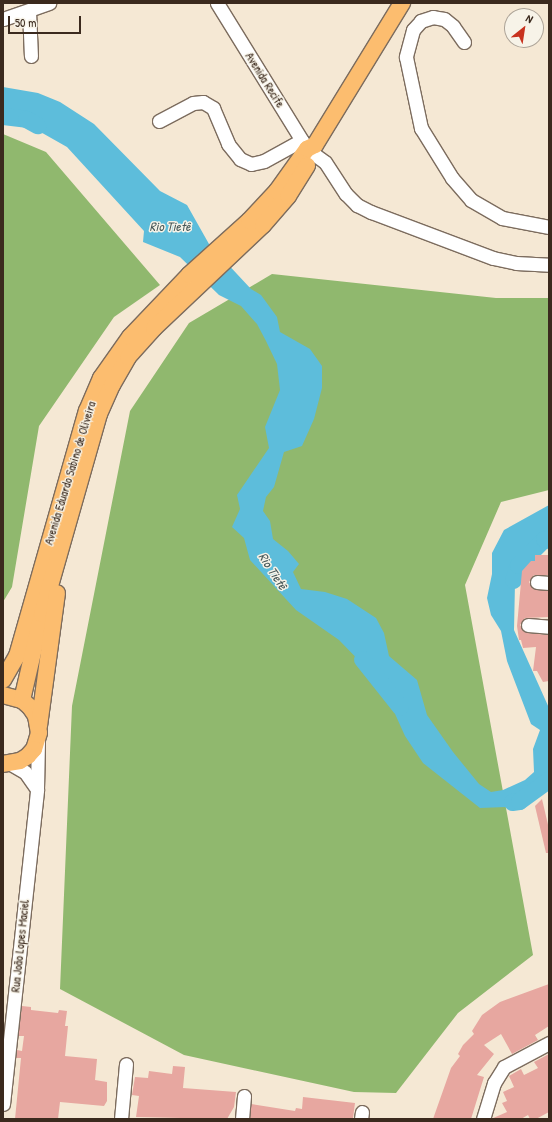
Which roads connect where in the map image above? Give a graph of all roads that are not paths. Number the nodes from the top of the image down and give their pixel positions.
1 (49, 3) edge
2 (217, 3) edge
3 (402, 3) edge
4 (29, 11) junction
5 (3, 19) edge
6 (464, 42) dead end
7 (31, 56) dead end
8 (159, 121) dead end
9 (310, 147) junction
10 (549, 226) edge
11 (549, 264) edge
12 (194, 280) junction
13 (62, 551) junction
14 (528, 625) dead end
15 (549, 627) edge
16 (3, 680) edge
17 (3, 695) edge
18 (22, 700) junction
19 (39, 733) junction
20 (6, 764) edge
21 (37, 789) junction
22 (549, 1043) edge
23 (126, 1064) dead end
24 (244, 1096) dead end
25 (3, 1104) edge
26 (121, 1119) edge
27 (242, 1119) edge
28 (483, 1119) edge

1 - 4 street
2 - 9 street, Avenida Recife
3 - 9 main road, Avenida Eduardo Sabino de Oliveira
4 - 5 street
4 - 7 street
6 - 10 street
8 - 9 street
9 - 11 street, Avenida Recife
9 - 12 main road, Avenida Eduardo Sabino de Oliveira
12 - 13 main road, Avenida Eduardo Sabino de Oliveira
12 - 16 main road, Avenida Eduardo Sabino de Oliveira
13 - 18 main road
13 - 19 main road
14 - 15 street
17 - 18 main road
18 - 19 main road
19 - 20 main road
19 - 21 street, Rua João Lopes Maciel
20 - 21 street
21 - 25 street, Rua João Lopes Maciel
22 - 28 street
23 - 26 street
24 - 27 street

